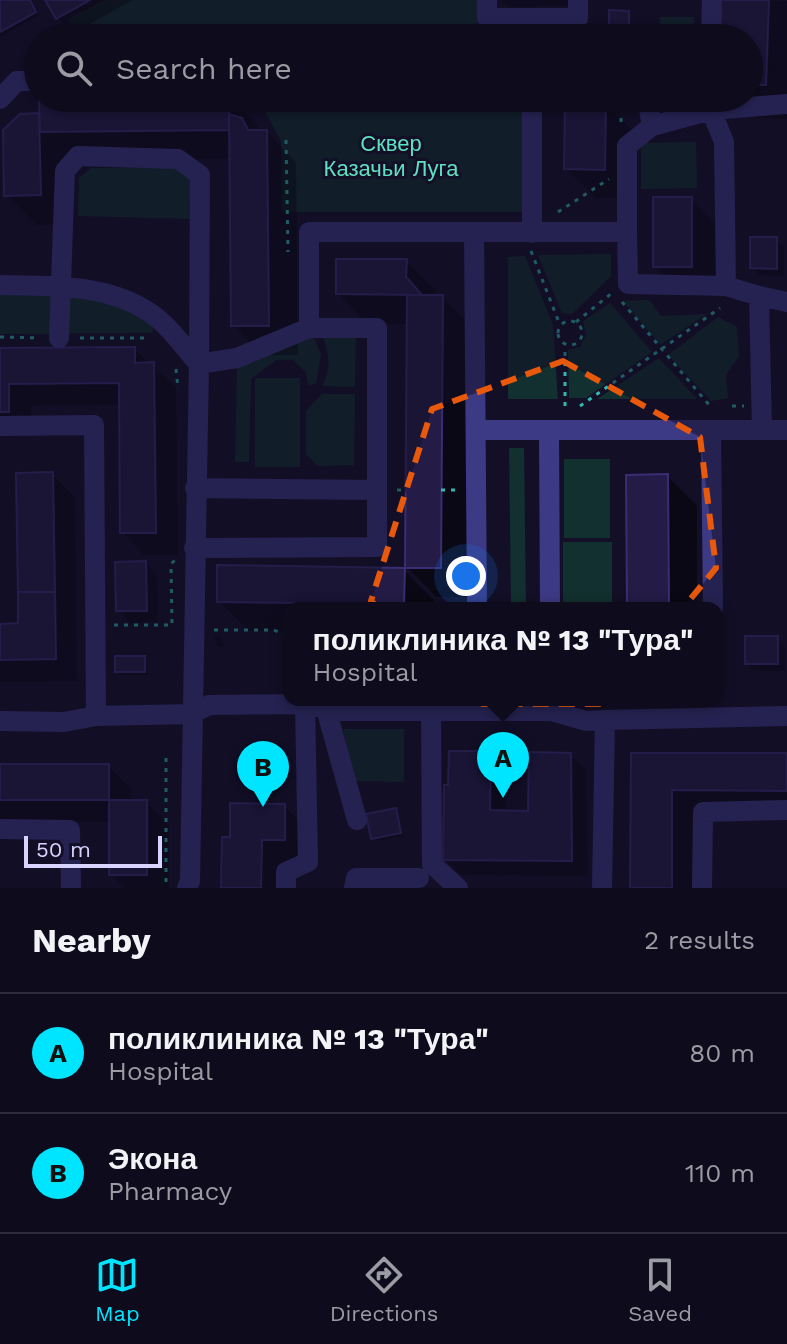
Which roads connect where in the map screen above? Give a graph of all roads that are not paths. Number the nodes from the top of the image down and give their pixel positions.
1 (487, 0) edge
2 (578, 0) edge
3 (712, 0) edge
4 (513, 24) edge
5 (550, 24) edge
6 (711, 24) edge
7 (24, 81) edge
8 (0, 99) edge
9 (763, 104) edge
10 (787, 104) edge
11 (532, 112) edge
12 (650, 112) edge
13 (690, 112) edge
14 (714, 112) edge
15 (652, 126) junction
16 (627, 232) junction
17 (474, 233) junction
18 (532, 242) junction
19 (0, 285) edge
20 (59, 286) junction
21 (726, 286) junction
22 (759, 296) junction
23 (787, 302) edge
24 (309, 328) junction
25 (59, 338) dead end
26 (199, 364) junction
27 (0, 426) edge
28 (476, 430) junction
29 (549, 430) junction
30 (762, 430) junction
31 (787, 430) edge
32 (711, 431) junction
33 (195, 488) junction
34 (377, 490) junction
35 (186, 551) junction
36 (477, 602) edge
37 (550, 602) edge
38 (713, 602) edge
39 (283, 705) edge
40 (315, 706) edge
41 (315, 706) edge
42 (319, 706) edge
43 (716, 708) edge
44 (431, 711) junction
45 (192, 714) junction
46 (96, 716) junction
47 (787, 716) edge
48 (605, 720) junction
49 (0, 721) edge
50 (787, 810) edge
51 (357, 820) dead end
52 (0, 829) edge
53 (419, 878) dead end
54 (71, 888) edge
55 (187, 888) edge
56 (286, 888) edge
57 (354, 888) edge
58 (458, 888) edge
59 (602, 888) edge
60 (702, 888) edge

1 - 4 lane
2 - 5 lane
3 - 6 lane
7 - 8 lane
9 - 10 lane
11 - 18 lane
12 - 15 lane
13 - 15 lane
14 - 21 lane
15 - 16 lane
16 - 18 lane
16 - 21 lane
17 - 18 lane
17 - 24 lane
17 - 28 lane
19 - 20 lane
20 - 25 lane
20 - 26 lane
20 - 26 lane
21 - 22 lane
22 - 23 lane
22 - 30 lane
24 - 26 lane
24 - 34 lane
26 - 33 lane
27 - 46 lane
28 - 29 lane
28 - 36 lane
29 - 32 lane
29 - 37 lane
30 - 31 lane
30 - 32 lane
32 - 38 lane
33 - 34 lane
33 - 35 lane
34 - 35 lane
35 - 45 lane
39 - 45 lane
40 - 51 lane
41 - 56 lane
42 - 44 lane
43 - 47 lane
43 - 48 lane
44 - 48 lane
44 - 58 lane
45 - 46 lane
45 - 55 lane
46 - 49 lane
48 - 59 lane
50 - 60 lane
52 - 54 lane
53 - 57 lane

